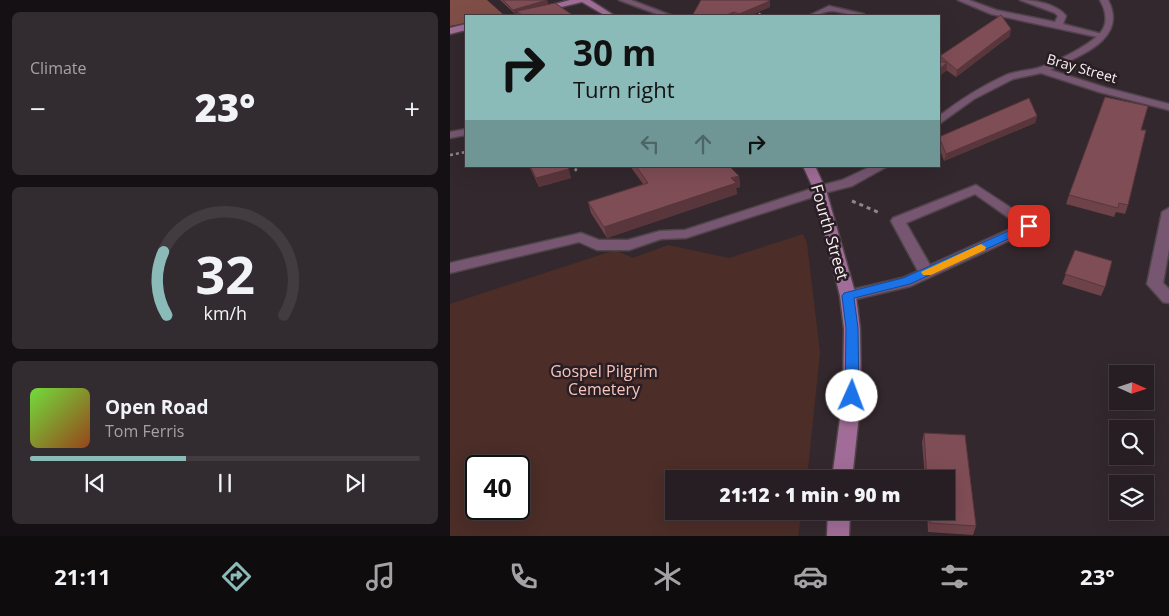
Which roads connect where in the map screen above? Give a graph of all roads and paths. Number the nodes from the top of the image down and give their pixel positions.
1 (580, 0) edge
2 (584, 0) edge
3 (623, 0) edge
4 (962, 0) edge
5 (1024, 0) edge
6 (1104, 0) edge
7 (753, 6) edge
8 (519, 15) edge
9 (608, 15) edge
10 (666, 15) edge
11 (761, 15) edge
12 (817, 15) edge
13 (857, 15) edge
14 (1058, 26) junction
15 (465, 27) edge
16 (450, 31) edge
17 (1102, 35) junction
18 (1042, 70) junction
19 (1169, 107) edge
20 (940, 120) edge
21 (465, 132) edge
22 (450, 135) edge
23 (465, 152) edge
24 (450, 155) edge
25 (577, 167) edge
26 (809, 167) edge
27 (880, 167) edge
28 (575, 171) dead end
29 (820, 190) junction
30 (846, 199) dead end
31 (1169, 212) edge
32 (883, 216) dead end
33 (450, 268) edge
34 (926, 272) junction
35 (848, 296) junction
36 (1169, 298) edge
37 (843, 470) edge
38 (839, 520) edge
39 (838, 536) edge

1 - 8 street
2 - 9 street
3 - 10 street
4 - 14 street
5 - 14 street
6 - 17 street
7 - 11 path
12 - 13 street
14 - 17 street
15 - 16 street
17 - 18 street
18 - 19 street, Bray Street
18 - 20 street, Bray Street
21 - 22 street
23 - 24 path
25 - 28 path
26 - 29 street, Fourth Street
27 - 29 street
29 - 33 street
29 - 35 street, Fourth Street
30 - 32 path
31 - 36 street
34 - 34 street
34 - 35 street
35 - 37 street, Fourth Street
38 - 39 street

